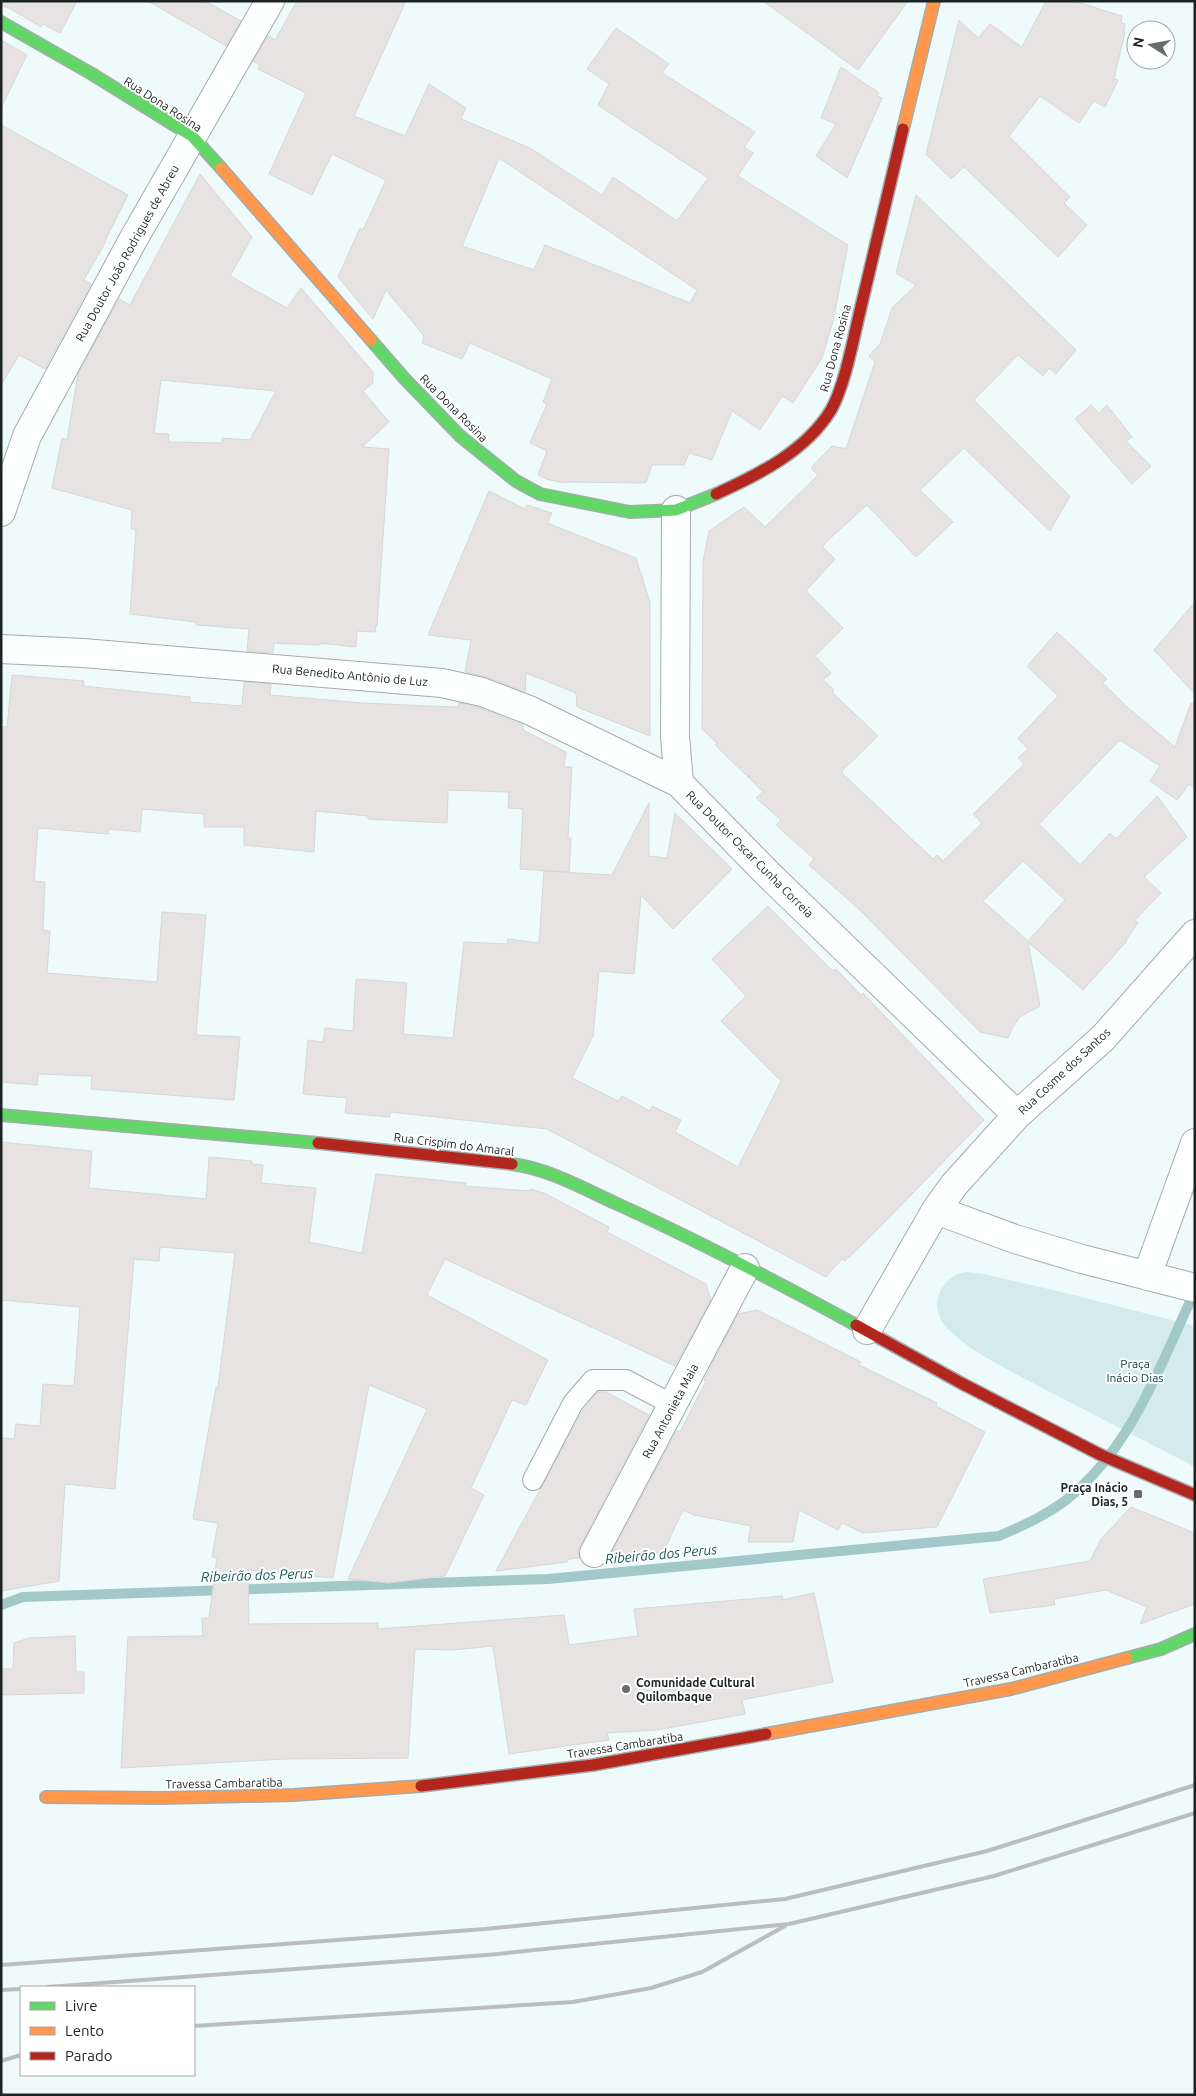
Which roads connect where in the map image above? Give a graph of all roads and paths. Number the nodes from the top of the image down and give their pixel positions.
1 (270, 1) edge
2 (934, 1) edge
3 (1, 22) edge
4 (192, 136) junction
5 (676, 510) junction
6 (1, 512) edge
7 (1, 649) edge
8 (679, 783) junction
9 (1195, 934) edge
10 (1, 1115) edge
11 (1017, 1115) junction
12 (1195, 1143) edge
13 (936, 1210) junction
14 (745, 1268) junction
15 (1153, 1278) junction
16 (1195, 1288) edge
17 (867, 1330) junction
18 (673, 1405) junction
19 (533, 1480) dead end
20 (1195, 1495) edge
21 (594, 1553) dead end
22 (1195, 1634) edge
23 (46, 1797) dead end

1 - 4 street, Rua Doutor João Rodrigues de Abreu
2 - 5 street, Rua Dona Rosina
3 - 4 street, Rua Dona Rosina
4 - 5 street, Rua Dona Rosina
4 - 6 street, Rua Doutor João Rodrigues de Abreu
5 - 8 street, Rua Doutor Oscar Cunha Correia
7 - 8 street, Rua Benedito Antônio de Luz
8 - 11 street, Rua Doutor Oscar Cunha Correia
9 - 11 street, Rua Cosme dos Santos
10 - 14 street, Rua Crispim do Amaral
11 - 13 street, Rua Cosme dos Santos
12 - 15 street
13 - 15 street
13 - 17 street
14 - 17 street, Rua Crispim do Amaral
14 - 18 street, Rua Antonieta Maia
15 - 16 street
17 - 20 street
18 - 19 lane
18 - 21 street, Rua Antonieta Maia
22 - 23 street, Travessa Cambaratiba

